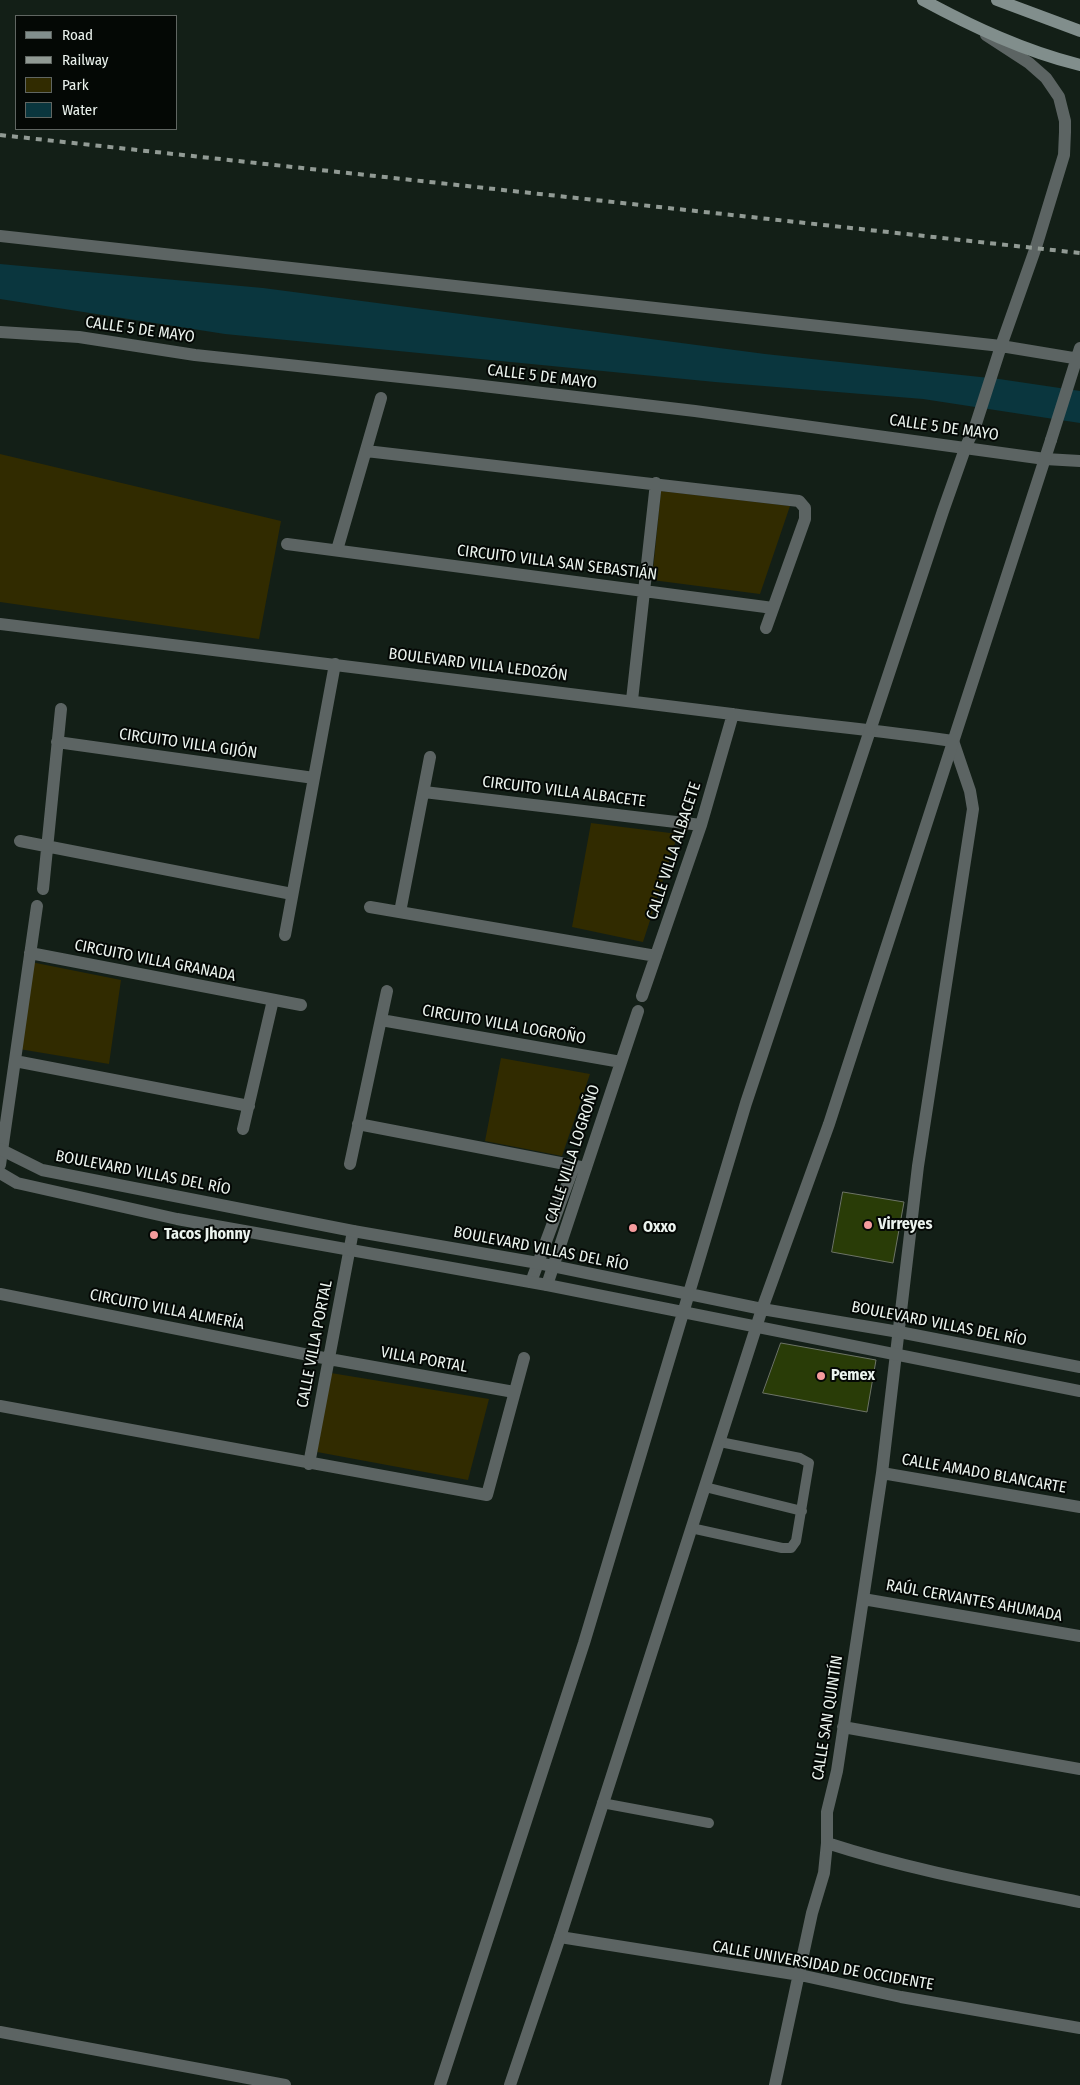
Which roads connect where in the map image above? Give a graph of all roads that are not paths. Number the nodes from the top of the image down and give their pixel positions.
1 (923, 0) edge
2 (997, 0) edge
3 (968, 24) junction
4 (1080, 31) edge
5 (1080, 65) edge
6 (0, 236) edge
7 (0, 332) edge
8 (1000, 346) junction
9 (1078, 358) edge
10 (381, 398) dead end
11 (966, 446) junction
12 (366, 451) junction
13 (1045, 459) junction
14 (1080, 461) edge
15 (656, 483) junction
16 (286, 544) dead end
17 (337, 550) junction
18 (644, 590) junction
19 (773, 608) junction
20 (0, 624) edge
21 (766, 628) dead end
22 (335, 664) junction
23 (632, 700) junction
24 (61, 709) dead end
25 (733, 714) junction
26 (870, 729) junction
27 (952, 741) junction
28 (57, 742) junction
29 (430, 757) dead end
30 (314, 778) junction
31 (424, 792) junction
32 (701, 825) junction
33 (20, 841) dead end
34 (47, 846) junction
35 (43, 889) dead end
36 (292, 894) junction
37 (36, 906) dead end
38 (370, 907) dead end
39 (400, 912) junction
40 (285, 935) dead end
41 (30, 953) junction
42 (656, 956) junction
43 (388, 992) dead end
44 (642, 996) dead end
45 (273, 1000) junction
46 (301, 1005) dead end
47 (638, 1011) dead end
48 (381, 1020) junction
49 (15, 1061) junction
50 (621, 1062) junction
51 (249, 1106) junction
52 (358, 1124) junction
53 (243, 1130) dead end
54 (1, 1150) edge
55 (350, 1164) dead end
56 (0, 1165) edge
57 (580, 1167) junction
58 (0, 1173) edge
59 (353, 1231) junction
60 (350, 1249) junction
61 (538, 1263) junction
62 (553, 1267) junction
63 (531, 1282) junction
64 (547, 1285) junction
65 (690, 1293) junction
66 (0, 1294) edge
67 (762, 1309) junction
68 (684, 1312) junction
69 (756, 1328) junction
70 (899, 1332) junction
71 (897, 1353) junction
72 (524, 1358) dead end
73 (329, 1359) junction
74 (1080, 1367) edge
75 (1080, 1391) edge
76 (514, 1392) junction
77 (0, 1406) edge
78 (720, 1442) junction
79 (309, 1464) junction
80 (882, 1473) junction
81 (704, 1487) junction
82 (1080, 1507) edge
83 (802, 1511) junction
84 (691, 1528) junction
85 (863, 1598) junction
86 (1080, 1636) edge
87 (843, 1727) junction
88 (1080, 1769) edge
89 (602, 1803) junction
90 (709, 1822) dead end
91 (827, 1843) junction
92 (1080, 1902) edge
93 (560, 1937) junction
94 (800, 1975) junction
95 (1080, 2028) edge
96 (0, 2032) edge
97 (285, 2085) edge
98 (440, 2085) edge
99 (510, 2085) edge
100 (775, 2085) edge

1 - 3 main road
2 - 4 main road
3 - 5 main road
3 - 8 street
6 - 8 street
7 - 11 street, CALLE 5 DE MAYO
8 - 9 street
8 - 11 street
9 - 13 street
10 - 12 street
11 - 13 street, CALLE 5 DE MAYO
11 - 26 street
12 - 15 street
12 - 17 street
13 - 14 street, CALLE 5 DE MAYO
13 - 27 street
15 - 18 street
15 - 19 street
16 - 17 street, CIRCUITO VILLA SAN SEBASTIÁN
17 - 18 street, CIRCUITO VILLA SAN SEBASTIÁN
18 - 19 street, CIRCUITO VILLA SAN SEBASTIÁN
18 - 23 street
19 - 21 street
20 - 22 street, BOULEVARD VILLA LEDOZÓN
22 - 23 street, BOULEVARD VILLA LEDOZÓN
22 - 30 street
23 - 25 street, BOULEVARD VILLA LEDOZÓN
24 - 28 street
25 - 26 street, BOULEVARD VILLA LEDOZÓN
25 - 32 street, CALLE VILLA ALBACETE
26 - 27 street, BOULEVARD VILLA LEDOZÓN
26 - 65 street
27 - 67 street
27 - 70 street, CALLE SAN QUINTÍN
28 - 30 street, CIRCUITO VILLA GIJÓN
28 - 34 street
29 - 31 street
30 - 36 street
31 - 32 street, CIRCUITO VILLA ALBACETE
31 - 39 street
32 - 42 street, CALLE VILLA ALBACETE
33 - 34 street
34 - 35 street
34 - 36 street
36 - 40 street
37 - 41 street
38 - 39 street
39 - 42 street
41 - 45 street, CIRCUITO VILLA GRANADA
41 - 49 street
42 - 44 street, CALLE VILLA ALBACETE
43 - 48 street
45 - 46 street, CIRCUITO VILLA GRANADA
45 - 51 street
47 - 50 street
48 - 50 street, CIRCUITO VILLA LOGROÑO
48 - 52 street
49 - 51 street
49 - 54 street
50 - 57 street, CALLE VILLA LOGROÑO
51 - 53 street
52 - 55 street
52 - 57 street
54 - 56 street
54 - 59 street, BOULEVARD VILLAS DEL RÍO
57 - 61 street
57 - 62 street, CALLE VILLA LOGROÑO
58 - 60 street
59 - 60 street, CALLE VILLA PORTAL
59 - 61 street, BOULEVARD VILLAS DEL RÍO
60 - 63 street
60 - 73 street, CALLE VILLA PORTAL
61 - 62 street, BOULEVARD VILLAS DEL RÍO
61 - 63 street
62 - 64 street, CALLE VILLA LOGROÑO
62 - 65 street, BOULEVARD VILLAS DEL RÍO
63 - 64 street
64 - 68 street
65 - 67 street, BOULEVARD VILLAS DEL RÍO
65 - 68 street
66 - 73 street, CIRCUITO VILLA ALMERÍA
67 - 69 street
67 - 70 street, BOULEVARD VILLAS DEL RÍO
68 - 69 street
68 - 98 street
69 - 71 street
69 - 78 street
70 - 71 street, CALLE SAN QUINTÍN
70 - 74 street, BOULEVARD VILLAS DEL RÍO
71 - 75 street
71 - 80 street, CALLE SAN QUINTÍN
72 - 76 street
73 - 76 street, VILLA PORTAL
73 - 79 street, CALLE VILLA PORTAL
76 - 79 street
77 - 79 street
78 - 81 street
78 - 83 lane
80 - 82 street, CALLE AMADO BLANCARTE
80 - 85 street, CALLE SAN QUINTÍN
81 - 83 lane
81 - 84 street
83 - 84 lane
84 - 89 street
85 - 86 street, RAÚL CERVANTES AHUMADA
85 - 87 street, CALLE SAN QUINTÍN
87 - 88 street
87 - 91 street, CALLE SAN QUINTÍN
89 - 90 lane
89 - 93 street
91 - 92 street
91 - 94 street, CALLE SAN QUINTÍN
93 - 94 street, CALLE UNIVERSIDAD DE OCCIDENTE
93 - 99 street
94 - 95 street, CALLE UNIVERSIDAD DE OCCIDENTE
94 - 100 street, CALLE SAN QUINTÍN
96 - 97 street

